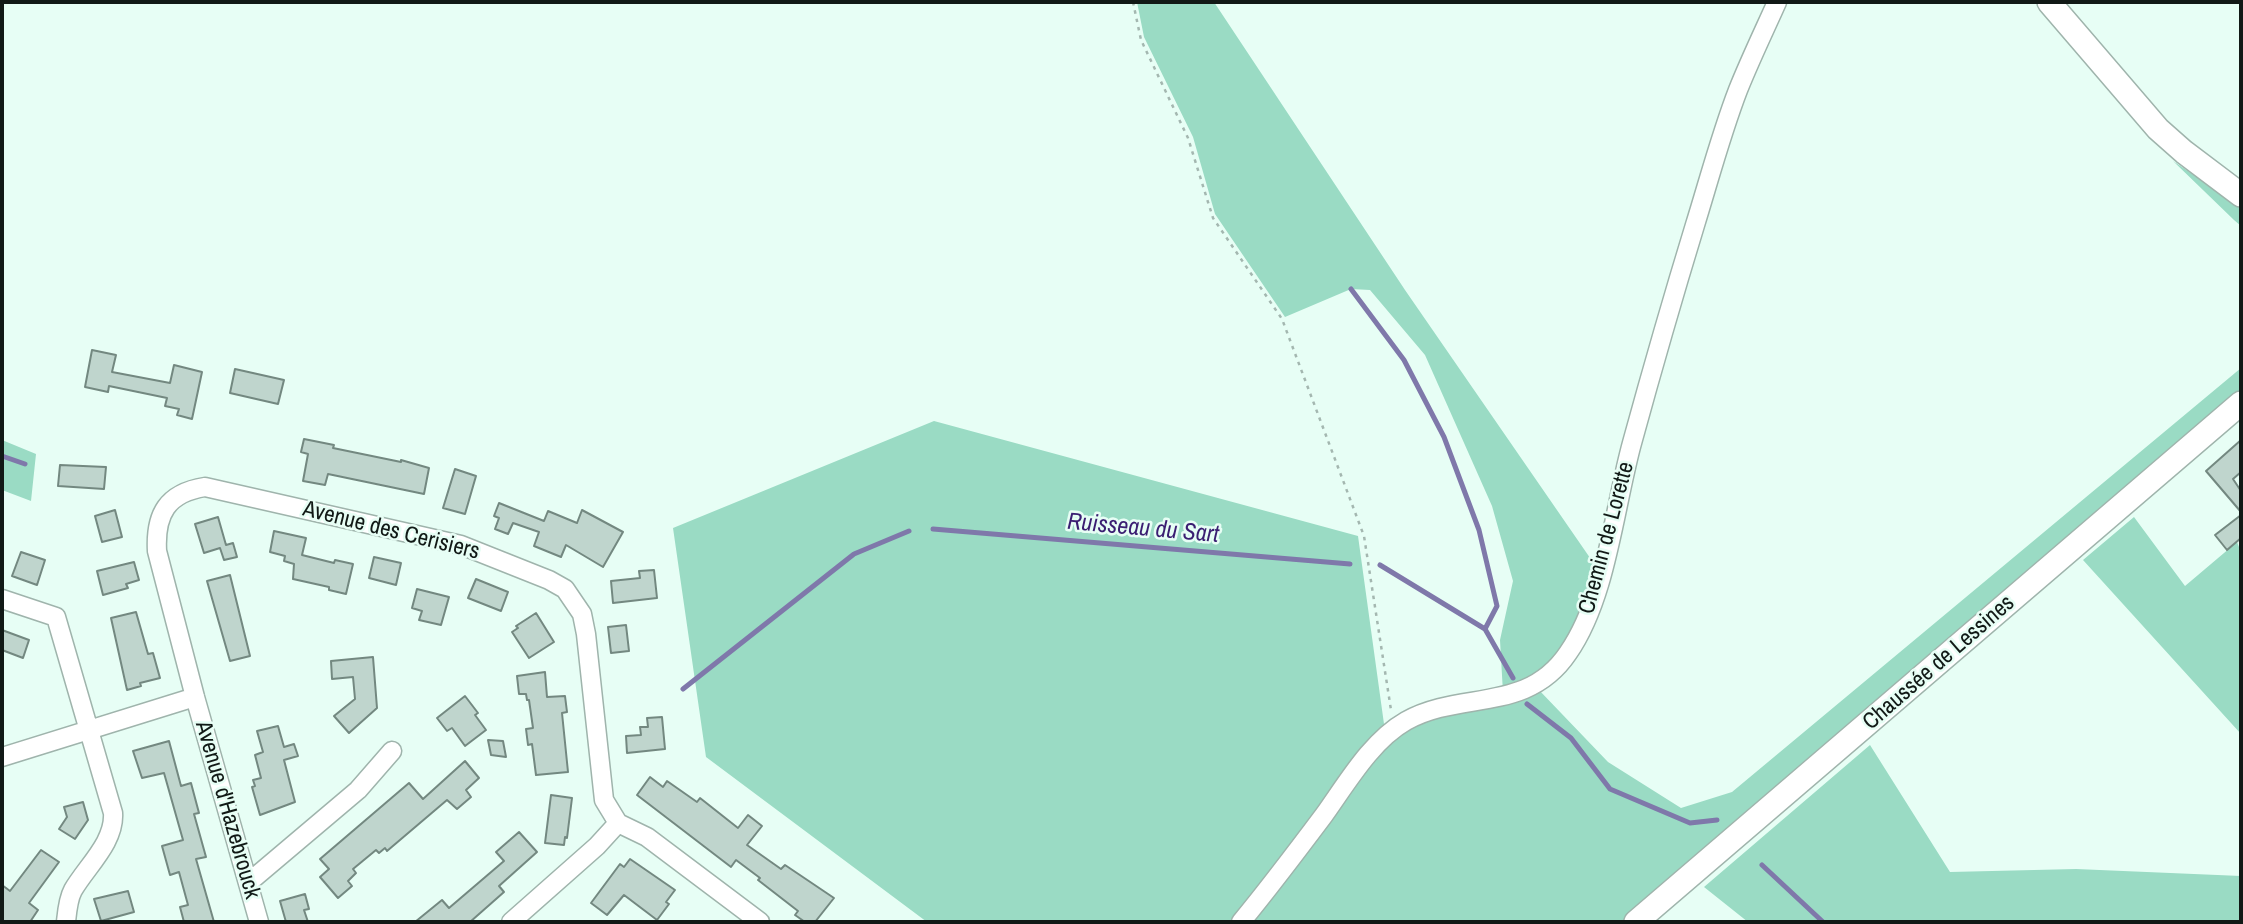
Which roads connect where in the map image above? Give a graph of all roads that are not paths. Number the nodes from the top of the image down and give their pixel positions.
1 (1777, 2) edge
2 (2049, 2) edge
3 (2241, 195) edge
4 (2241, 403) edge
5 (2, 599) edge
6 (195, 697) junction
7 (89, 729) junction
8 (392, 751) dead end
9 (2, 757) edge
10 (618, 823) junction
11 (248, 883) junction
12 (66, 922) edge
13 (259, 922) edge
14 (511, 922) edge
15 (760, 922) edge
16 (1241, 922) edge
17 (1636, 922) edge

1 - 16 street, Chemin de Lorette
2 - 3 main road
4 - 17 main road, Chaussée de Lessines
5 - 7 street
6 - 7 street
6 - 10 street, Avenue des Cerisiers
6 - 11 street, Avenue d'Hazebrouck
7 - 9 street
7 - 12 street
8 - 11 street
10 - 14 street
10 - 15 street
11 - 13 street, Avenue d'Hazebrouck

